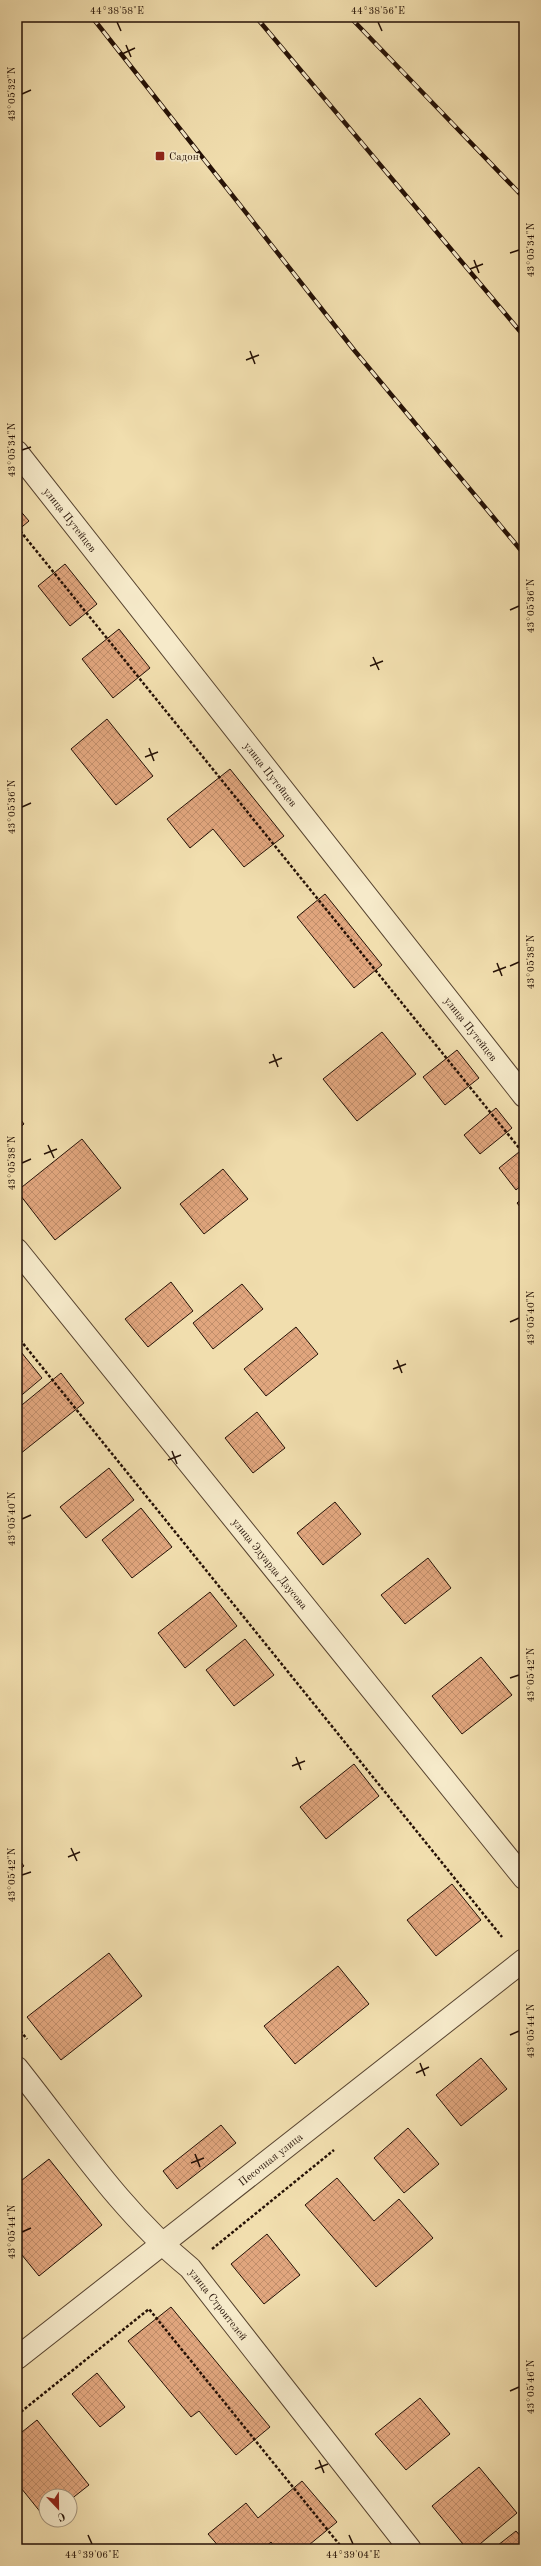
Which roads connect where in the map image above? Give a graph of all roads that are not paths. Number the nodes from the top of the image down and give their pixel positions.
1 (17, 452) edge
2 (524, 1096) edge
3 (17, 1250) edge
4 (524, 1878) edge
5 (524, 1960) edge
6 (17, 2068) edge
7 (160, 2243) junction
8 (17, 2358) edge
9 (410, 2549) edge

1 - 2 street, улица Путейцев
3 - 4 street, улица Эдуарда Дзусова
5 - 7 street, Песочная улица
6 - 7 street, улица Строителей
7 - 8 street, Песочная улица
7 - 9 street, улица Строителей

